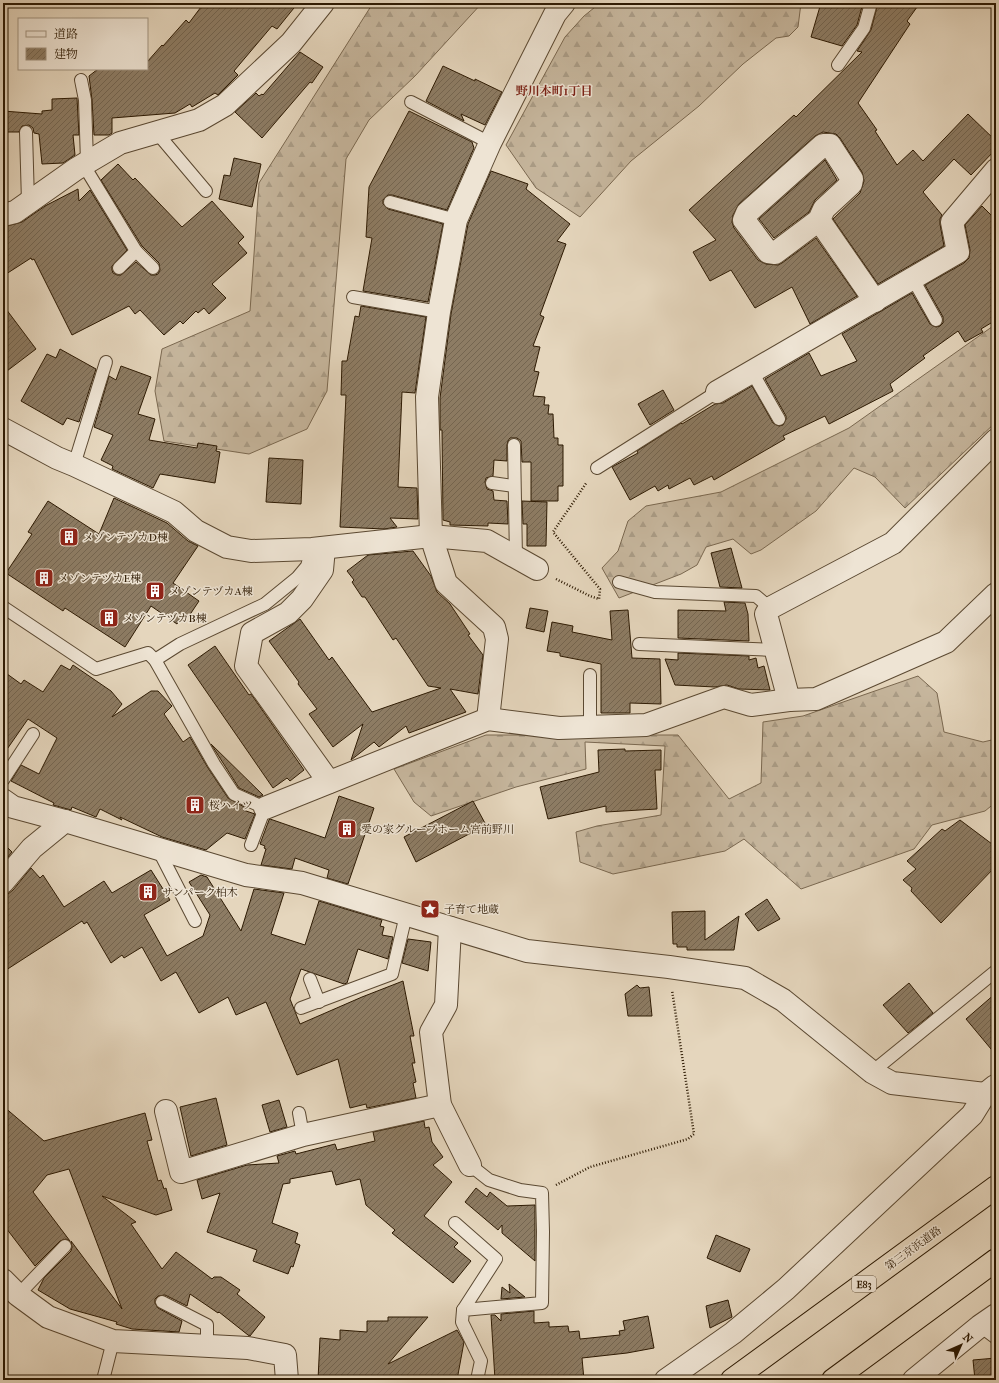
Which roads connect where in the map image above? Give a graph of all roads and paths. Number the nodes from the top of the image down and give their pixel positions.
1 (322, 3) edge
2 (564, 3) edge
3 (871, 3) edge
4 (838, 64) dead end
5 (81, 80) dead end
6 (411, 102) dead end
7 (158, 131) junction
8 (26, 132) dead end
9 (490, 143) junction
10 (85, 163) junction
11 (996, 170) edge
12 (206, 191) dead end
13 (28, 202) junction
14 (390, 202) dead end
15 (3, 215) edge
16 (456, 220) junction
17 (819, 220) junction
18 (136, 251) junction
19 (118, 268) dead end
20 (153, 268) dead end
21 (913, 279) junction
22 (353, 297) dead end
23 (875, 301) junction
24 (439, 312) junction
25 (936, 320) dead end
26 (106, 362) dead end
27 (752, 372) junction
28 (717, 392) joint
29 (779, 419) dead end
30 (3, 429) edge
31 (996, 440) edge
32 (514, 445) dead end
33 (74, 465) junction
34 (597, 468) joint
35 (492, 483) dead end
36 (514, 486) junction
37 (431, 536) junction
38 (318, 549) junction
39 (516, 558) junction
40 (537, 569) joint
41 (619, 582) dead end
42 (996, 594) edge
43 (3, 607) edge
44 (770, 608) junction
45 (639, 644) dead end
46 (776, 650) junction
47 (155, 660) junction
48 (590, 675) dead end
49 (789, 700) junction
50 (488, 719) junction
51 (590, 727) junction
52 (32, 734) dead end
53 (3, 780) edge
54 (329, 782) junction
55 (3, 800) edge
56 (266, 808) junction
57 (65, 821) junction
58 (251, 845) dead end
59 (158, 849) junction
60 (3, 882) edge
61 (406, 915) junction
62 (195, 921) dead end
63 (450, 928) junction
64 (669, 967) junction
65 (996, 971) edge
66 (310, 979) dead end
67 (319, 1002) junction
68 (301, 1008) dead end
69 (872, 1072) junction
70 (990, 1090) edge
71 (440, 1105) junction
72 (166, 1110) dead end
73 (299, 1112) dead end
74 (303, 1135) junction
75 (470, 1165) joint
76 (996, 1187) edge
77 (542, 1193) junction
78 (456, 1223) dead end
79 (65, 1246) dead end
80 (996, 1260) edge
81 (10, 1287) edge
82 (162, 1302) dead end
83 (463, 1310) junction
84 (991, 1327) edge
85 (113, 1341) junction
86 (208, 1346) junction
87 (103, 1380) edge
88 (287, 1380) edge
89 (477, 1380) edge
90 (666, 1380) edge
91 (732, 1380) edge
92 (833, 1380) edge
93 (914, 1380) edge

1 - 7 street
2 - 9 street
3 - 4 lane
5 - 10 lane
6 - 9 lane
7 - 10 street
7 - 12 lane
8 - 13 lane
9 - 16 street
10 - 13 street
10 - 18 lane
11 - 21 street
13 - 15 street
14 - 16 lane
16 - 24 street
17 - 17 street
17 - 23 street
18 - 19 lane
18 - 20 lane
21 - 23 street
21 - 25 lane
22 - 24 lane
23 - 27 street
24 - 37 street
26 - 33 lane
27 - 28 street
27 - 29 lane
28 - 34 lane
30 - 33 street
31 - 44 street
32 - 36 lane
33 - 38 street
34 - 40 path
35 - 36 lane
36 - 39 lane
37 - 38 street
37 - 39 street
37 - 50 street
38 - 47 lane
38 - 54 street
39 - 40 street
41 - 44 lane
42 - 49 street
43 - 47 lane
44 - 46 street
45 - 46 lane
46 - 49 street
47 - 56 lane
48 - 51 lane
49 - 51 street
50 - 51 street
50 - 54 street
52 - 53 lane
54 - 56 street
55 - 57 street
56 - 58 lane
57 - 59 street
57 - 60 street
59 - 61 street
59 - 62 lane
61 - 63 street
61 - 67 lane
63 - 64 street
63 - 71 street
64 - 69 street
64 - 77 path
65 - 69 lane
66 - 67 lane
67 - 68 lane
69 - 70 street
70 - 90 street
71 - 74 street
71 - 75 street
72 - 74 street
73 - 74 lane
75 - 77 lane
76 - 91 highway, 第三京浜道路 / E83
77 - 83 lane
78 - 83 lane
79 - 81 lane
80 - 92 highway
81 - 85 street
82 - 86 lane
83 - 89 lane
84 - 93 street
85 - 86 street
85 - 87 lane
86 - 88 street

